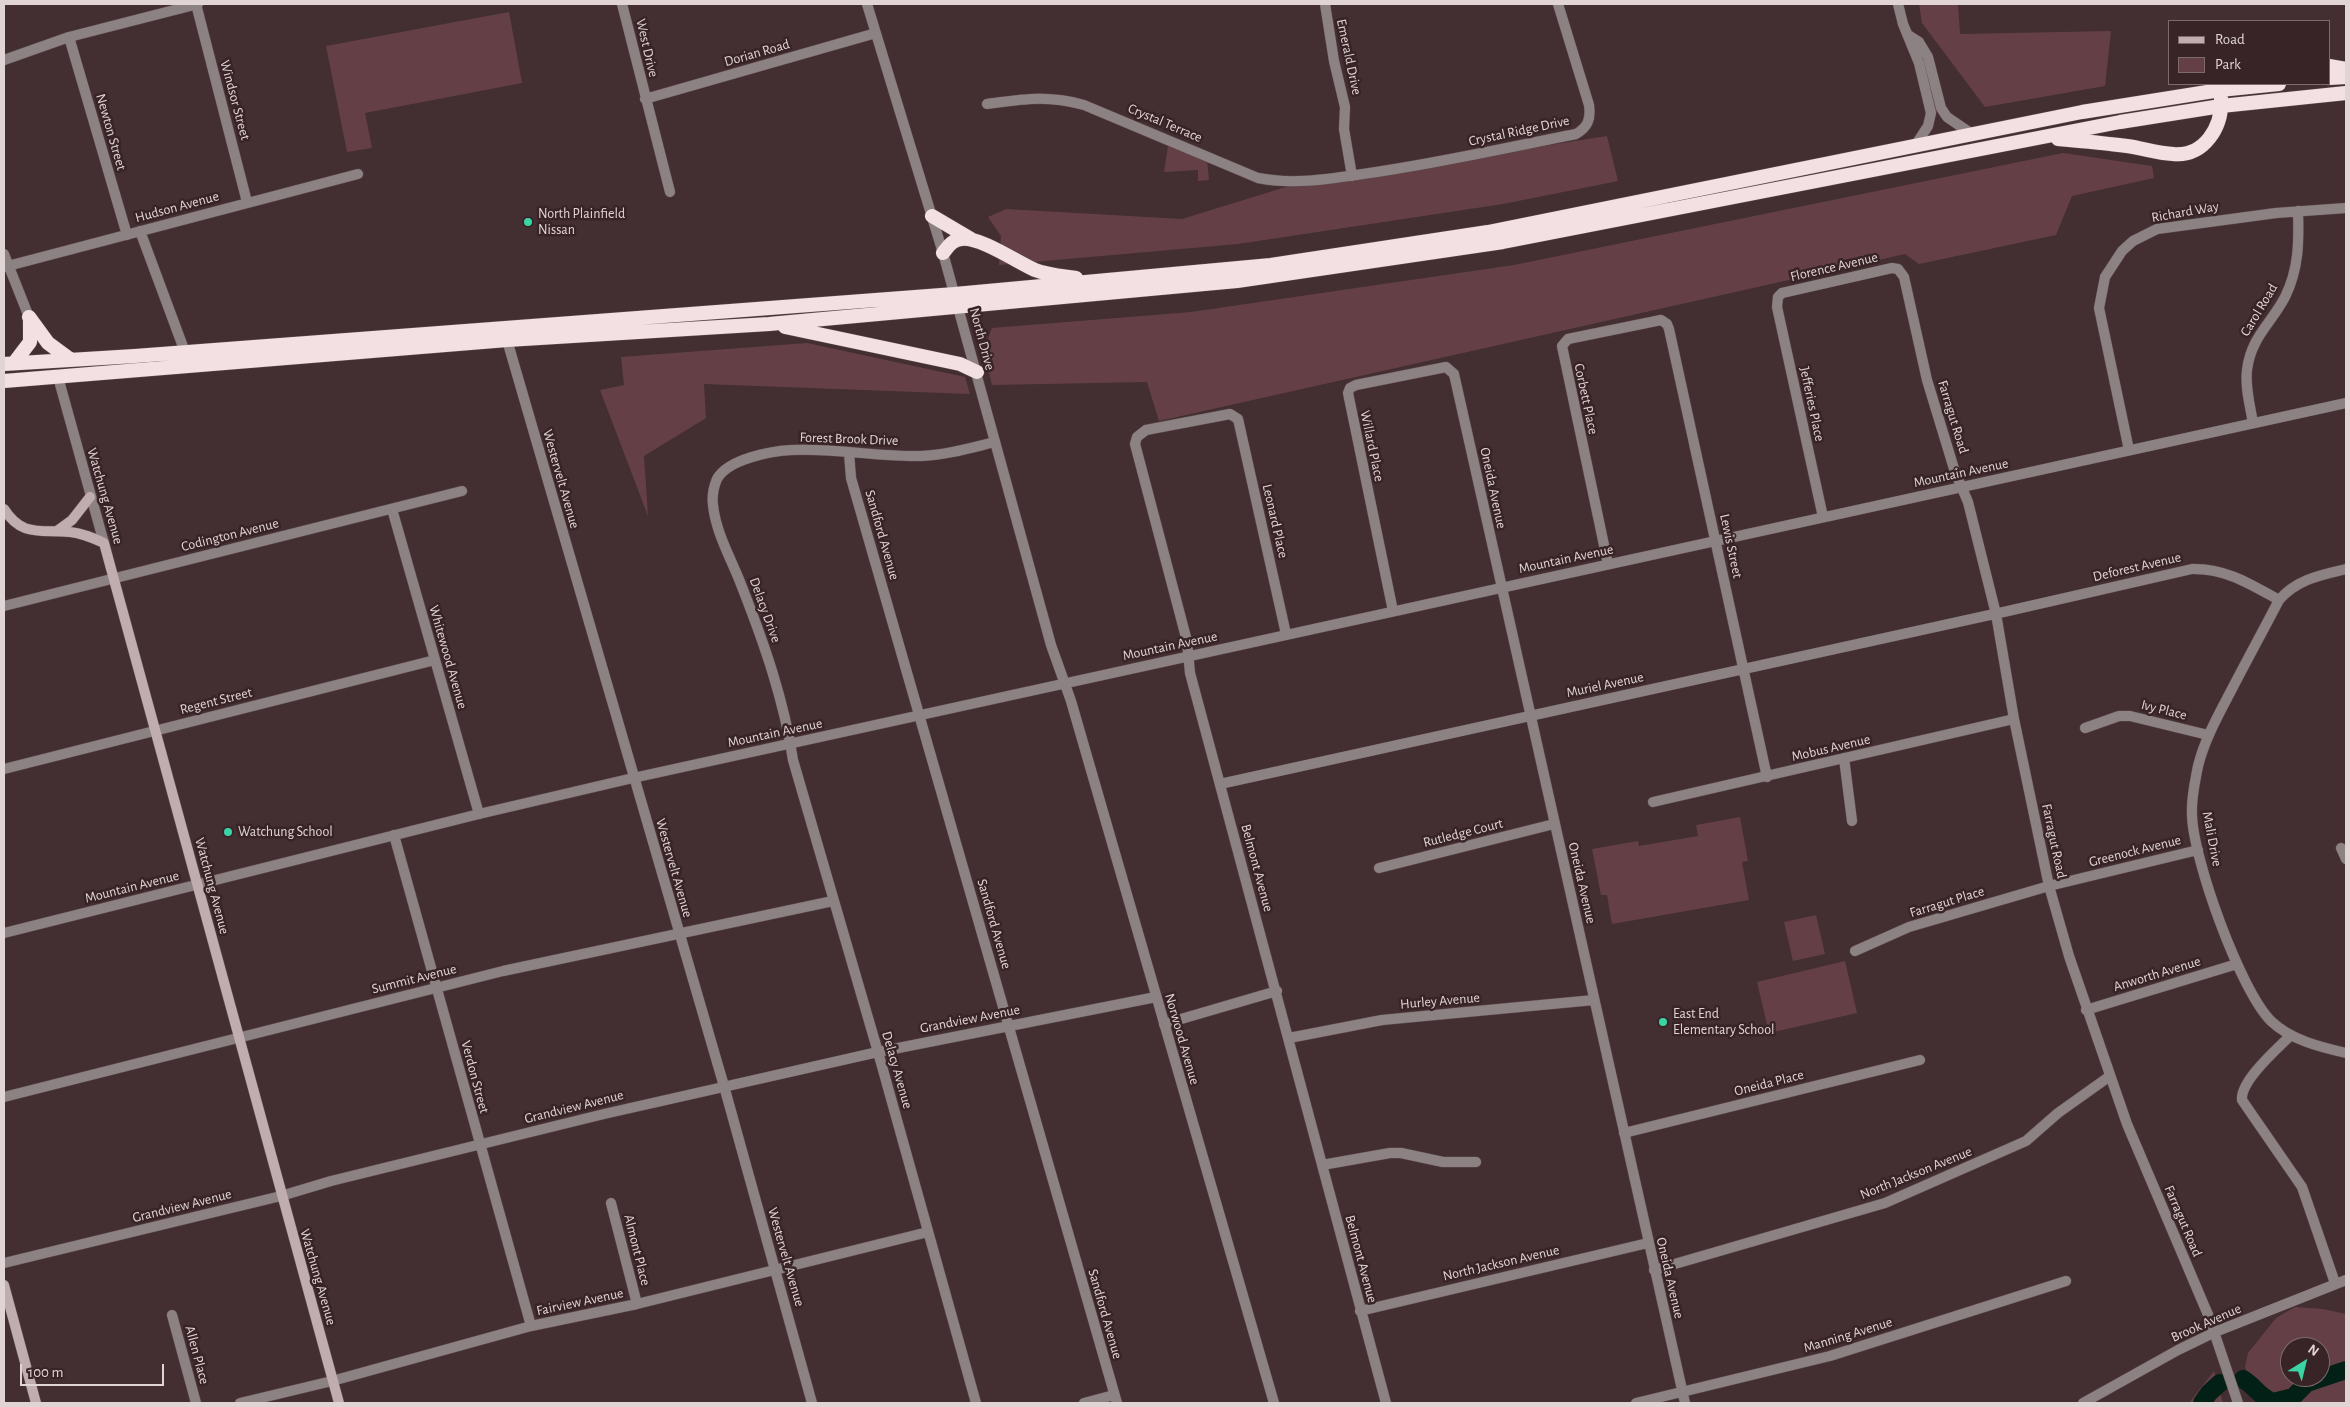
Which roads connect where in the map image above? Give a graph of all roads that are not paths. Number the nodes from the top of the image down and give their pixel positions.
1 (197, 4) edge
2 (622, 4) edge
3 (867, 4) edge
4 (1325, 4) edge
5 (1558, 4) edge
6 (1898, 4) edge
7 (876, 33) junction
8 (1908, 35) junction
9 (69, 36) junction
10 (4, 60) edge
11 (2330, 66) edge
12 (2346, 69) edge
13 (2346, 77) edge
14 (2330, 78) edge
15 (2258, 85) edge
16 (2237, 86) edge
17 (2220, 90) junction
18 (2346, 93) edge
19 (645, 99) junction
20 (987, 104) dead end
21 (2240, 105) junction
22 (2221, 106) junction
23 (1972, 134) junction
24 (2041, 138) junction
25 (1915, 146) junction
26 (358, 174) dead end
27 (1352, 176) junction
28 (1329, 179) joint
29 (670, 192) dead end
30 (247, 202) junction
31 (2346, 208) edge
32 (2298, 211) junction
33 (932, 216) junction
34 (140, 231) junction
35 (127, 234) junction
36 (973, 240) junction
37 (943, 253) junction
38 (4, 254) edge
39 (6, 267) edge
40 (1898, 269) joint
41 (1099, 282) junction
42 (955, 294) junction
43 (1778, 297) joint
44 (959, 308) junction
45 (29, 317) junction
46 (1665, 321) joint
47 (769, 324) junction
48 (507, 340) junction
49 (185, 352) junction
50 (71, 360) junction
51 (9, 364) edge
52 (1451, 370) joint
53 (976, 372) junction
54 (58, 377) junction
55 (4, 381) edge
56 (2346, 403) edge
57 (1234, 415) joint
58 (2253, 423) junction
59 (994, 442) junction
60 (2129, 450) junction
61 (849, 453) junction
62 (715, 486) joint
63 (1962, 487) junction
64 (462, 491) dead end
65 (90, 497) junction
66 (4, 509) edge
67 (392, 509) junction
68 (1822, 518) junction
69 (58, 531) junction
70 (1716, 540) junction
71 (104, 543) junction
72 (1608, 564) junction
73 (2346, 569) edge
74 (114, 578) junction
75 (1501, 588) junction
76 (2279, 600) junction
77 (4, 606) edge
78 (1393, 611) junction
79 (1996, 614) junction
80 (1286, 634) junction
81 (1188, 656) junction
82 (435, 660) junction
83 (1743, 670) junction
84 (1064, 684) junction
85 (920, 715) junction
86 (1530, 715) junction
87 (2014, 719) junction
88 (2085, 728) dead end
89 (156, 731) junction
90 (2208, 735) junction
91 (791, 744) junction
92 (1844, 758) junction
93 (4, 769) edge
94 (1767, 777) junction
95 (633, 778) junction
96 (1220, 784) junction
97 (1653, 802) dead end
98 (479, 814) junction
99 (1852, 821) dead end
100 (1554, 824) junction
101 (394, 835) junction
102 (2341, 848) dead end
103 (2198, 850) junction
104 (2346, 859) edge
105 (1379, 868) dead end
106 (197, 884) junction
107 (2049, 886) junction
108 (834, 901) junction
109 (4, 933) edge
110 (678, 933) junction
111 (1855, 951) dead end
112 (2237, 964) junction
113 (436, 987) junction
114 (1277, 991) junction
115 (1156, 997) junction
116 (1594, 1000) junction
117 (2086, 1010) junction
118 (1164, 1024) junction
119 (1008, 1026) junction
120 (2290, 1035) junction
121 (239, 1038) junction
122 (1289, 1038) junction
123 (878, 1052) junction
124 (2346, 1053) edge
125 (1920, 1060) dead end
126 (2110, 1076) junction
127 (724, 1086) junction
128 (4, 1097) edge
129 (1624, 1133) junction
130 (479, 1145) junction
131 (1476, 1162) dead end
132 (1322, 1165) junction
133 (281, 1196) junction
134 (611, 1203) dead end
135 (928, 1232) junction
136 (1648, 1243) junction
137 (4, 1263) edge
138 (775, 1270) junction
139 (1654, 1270) junction
140 (2346, 1280) edge
141 (2066, 1281) dead end
142 (2335, 1283) junction
143 (4, 1286) edge
144 (637, 1304) junction
145 (1360, 1311) junction
146 (172, 1315) dead end
147 (531, 1326) junction
148 (2215, 1332) junction
149 (332, 1381) junction
150 (1683, 1391) junction
151 (1116, 1399) edge
152 (2237, 1400) edge
153 (36, 1403) edge
154 (196, 1403) edge
155 (240, 1403) edge
156 (339, 1403) edge
157 (812, 1403) edge
158 (976, 1403) edge
159 (1084, 1403) edge
160 (1274, 1403) edge
161 (1386, 1403) edge
162 (1636, 1403) edge
163 (1685, 1403) edge
164 (2083, 1403) edge

1 - 9 street
1 - 30 street, Windsor Street
2 - 19 street, West Drive
3 - 7 street, North Drive
4 - 27 street, Emerald Drive
5 - 27 street, Crystal Ridge Drive
6 - 8 street
7 - 19 street, Dorian Road
7 - 33 street, North Drive
8 - 23 street
8 - 25 street
9 - 10 street
9 - 35 street, Newton Street
11 - 12 highway
13 - 14 highway
15 - 16 highway
16 - 17 highway
16 - 21 highway
17 - 22 highway
17 - 23 highway
18 - 21 highway
19 - 29 street, West Drive
20 - 28 street, Crystal Terrace
21 - 22 highway
22 - 24 highway
22 - 24 highway
23 - 25 highway
24 - 44 highway
25 - 41 highway
26 - 30 street, Hudson Avenue
27 - 28 street, Crystal Ridge Drive
30 - 34 street, Hudson Avenue
31 - 32 street, Richard Way
32 - 58 street, Carol Road
32 - 60 street, Richard Way
33 - 36 highway
33 - 37 street, North Drive
34 - 35 street, Hudson Avenue
34 - 49 street
35 - 39 street, Hudson Avenue
36 - 37 highway
36 - 41 highway
37 - 42 street, North Drive
38 - 39 street
39 - 45 street
40 - 43 street, Florence Avenue
40 - 63 street, Farragut Road
41 - 42 highway
42 - 44 street, North Drive
42 - 49 highway
43 - 68 street, Jefferies Place
44 - 47 highway
44 - 53 street, North Drive
45 - 50 highway
45 - 51 highway
46 - 70 street, Lewis Street
46 - 72 street, Corbett Place
47 - 48 highway
47 - 53 highway
48 - 54 highway
48 - 95 street, Westervelt Avenue
49 - 50 highway
50 - 51 highway
52 - 75 street, Oneida Avenue
52 - 78 street, Willard Place
53 - 59 street, North Drive
54 - 55 highway
54 - 65 street, Watchung Avenue
56 - 58 street, Mountain Avenue
57 - 80 street, Leonard Place
57 - 81 street, Belmont Avenue
58 - 60 street, Mountain Avenue
59 - 61 street, Forest Brook Drive
59 - 84 street, North Drive
60 - 63 street, Mountain Avenue
61 - 62 street, Forest Brook Drive
61 - 85 street, Sandford Avenue
62 - 91 street, Delacy Drive
63 - 68 street, Mountain Avenue
63 - 79 street, Farragut Road
64 - 67 street, Codington Avenue
65 - 69 main road
65 - 71 street, Watchung Avenue
66 - 69 main road
67 - 74 street, Codington Avenue
67 - 82 street, Whitewood Avenue
68 - 70 street, Mountain Avenue
69 - 71 main road
70 - 72 street, Mountain Avenue
70 - 83 street, Lewis Street
71 - 74 main road, Watchung Avenue
72 - 75 street, Mountain Avenue
73 - 76 street, Mali Drive
74 - 77 street, Codington Avenue
74 - 89 main road, Watchung Avenue
75 - 78 street, Mountain Avenue
75 - 86 street, Oneida Avenue
76 - 79 street, Deforest Avenue
76 - 90 street, Mali Drive
78 - 80 street, Mountain Avenue
79 - 83 street, Muriel Avenue
79 - 87 street, Farragut Road
80 - 81 street, Mountain Avenue
81 - 84 street, Mountain Avenue
81 - 96 street, Belmont Avenue
82 - 89 street, Regent Street
82 - 98 street, Whitewood Avenue
83 - 86 street, Muriel Avenue
83 - 94 street, Lewis Street
84 - 85 street, Mountain Avenue
84 - 115 street, Norwood Avenue
85 - 91 street, Mountain Avenue
85 - 119 street, Sandford Avenue
86 - 96 street, Muriel Avenue
86 - 100 street, Oneida Avenue
87 - 92 street, Mobus Avenue
87 - 107 street, Farragut Road
88 - 90 street, Ivy Place
89 - 93 street, Regent Street
89 - 106 main road, Watchung Avenue
90 - 103 street, Mali Drive
91 - 95 street, Mountain Avenue
91 - 108 street, Delacy Avenue
92 - 94 street, Mobus Avenue
92 - 99 street
94 - 97 street, Mobus Avenue
95 - 98 street, Mountain Avenue
95 - 110 street, Westervelt Avenue
96 - 114 street, Belmont Avenue
98 - 101 street, Mountain Avenue
100 - 105 street, Rutledge Court
100 - 116 street, Oneida Avenue
101 - 106 street, Mountain Avenue
101 - 113 street, Verdon Street
102 - 104 street
103 - 107 street, Greenock Avenue
103 - 112 street, Mali Drive
106 - 109 street, Mountain Avenue
106 - 121 main road, Watchung Avenue
107 - 111 street, Farragut Place
107 - 117 street, Farragut Road
108 - 110 street, Summit Avenue
108 - 123 street, Delacy Avenue
110 - 113 street, Summit Avenue
110 - 127 street, Westervelt Avenue
112 - 117 street, Anworth Avenue
112 - 120 street, Mali Drive
113 - 121 street, Summit Avenue
113 - 130 street, Verdon Street
114 - 118 street
114 - 122 street, Belmont Avenue
115 - 118 street, Norwood Avenue
115 - 119 street, Grandview Avenue
116 - 122 street, Hurley Avenue
116 - 129 street, Oneida Avenue
117 - 126 street, Farragut Road
118 - 160 street, Norwood Avenue
119 - 123 street, Grandview Avenue
119 - 151 street, Sandford Avenue
120 - 124 street, Mali Drive
120 - 142 street
121 - 128 street, Summit Avenue
121 - 133 main road, Watchung Avenue
122 - 132 street, Belmont Avenue
123 - 127 street, Grandview Avenue
123 - 135 street, Delacy Avenue
125 - 129 street, Oneida Place
126 - 139 street, North Jackson Avenue
126 - 148 street, Farragut Road
127 - 130 street, Grandview Avenue
127 - 138 street, Westervelt Avenue
129 - 136 street, Oneida Avenue
130 - 133 street, Grandview Avenue
130 - 147 street, Verdon Street
131 - 132 street
132 - 145 street, Belmont Avenue
133 - 137 street, Grandview Avenue
133 - 149 main road, Watchung Avenue
134 - 144 street, Almont Place
135 - 138 street, Fairview Avenue
135 - 158 street, Delacy Avenue
136 - 139 street, Oneida Avenue
136 - 145 street, North Jackson Avenue
138 - 144 street, Fairview Avenue
138 - 157 street, Westervelt Avenue
139 - 150 street, Oneida Avenue
140 - 142 street, Brook Avenue
141 - 150 street, Manning Avenue
142 - 148 street, Brook Avenue
143 - 153 main road
144 - 147 street, Fairview Avenue
145 - 161 street, Belmont Avenue
146 - 154 street, Allen Place
147 - 149 street, Fairview Avenue
148 - 152 street, Farragut Road
148 - 164 street, Brook Avenue
149 - 155 street, Fairview Avenue
149 - 156 main road, Watchung Avenue
150 - 162 street, Manning Avenue
150 - 163 street, Oneida Avenue
151 - 159 street

